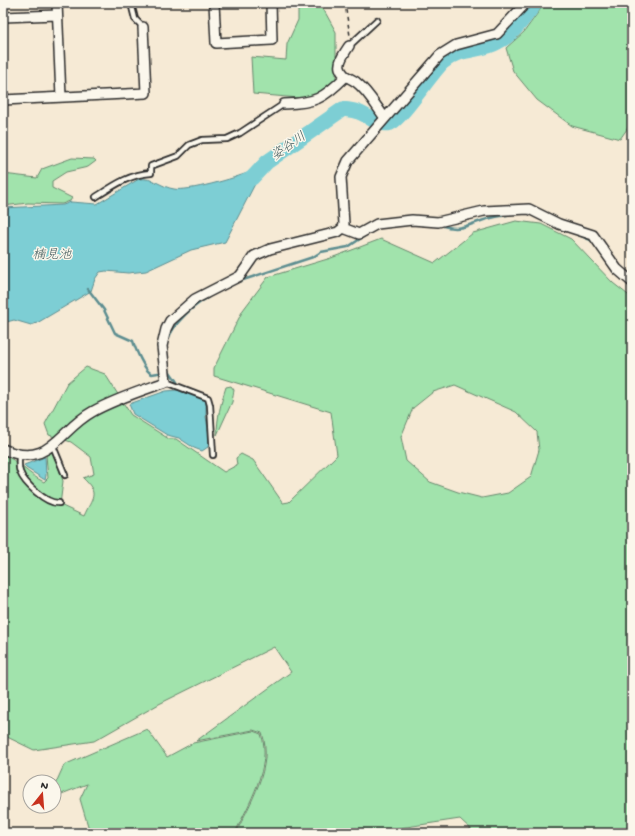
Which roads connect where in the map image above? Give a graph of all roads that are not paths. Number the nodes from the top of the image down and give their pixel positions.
1 (56, 3) edge
2 (131, 3) edge
3 (214, 3) edge
4 (271, 3) edge
5 (526, 3) edge
6 (57, 15) junction
7 (3, 17) edge
8 (377, 20) dead end
9 (143, 27) joint
10 (349, 46) joint
11 (345, 77) junction
12 (61, 97) junction
13 (3, 100) edge
14 (284, 104) joint
15 (384, 119) junction
16 (96, 197) dead end
17 (343, 228) junction
18 (632, 282) edge
19 (166, 382) junction
20 (53, 446) junction
21 (3, 449) edge
22 (213, 455) dead end
23 (19, 456) junction
24 (65, 475) dead end
25 (59, 503) dead end

1 - 6 street
2 - 9 lane
3 - 4 street
5 - 15 street
6 - 7 street
6 - 12 street
8 - 10 lane
9 - 12 street
10 - 11 street
11 - 14 street
11 - 15 street
12 - 13 street
14 - 16 lane
15 - 17 street
17 - 18 street
17 - 19 street
19 - 20 street
19 - 22 lane
20 - 23 street
20 - 24 lane
21 - 23 street
23 - 25 lane

